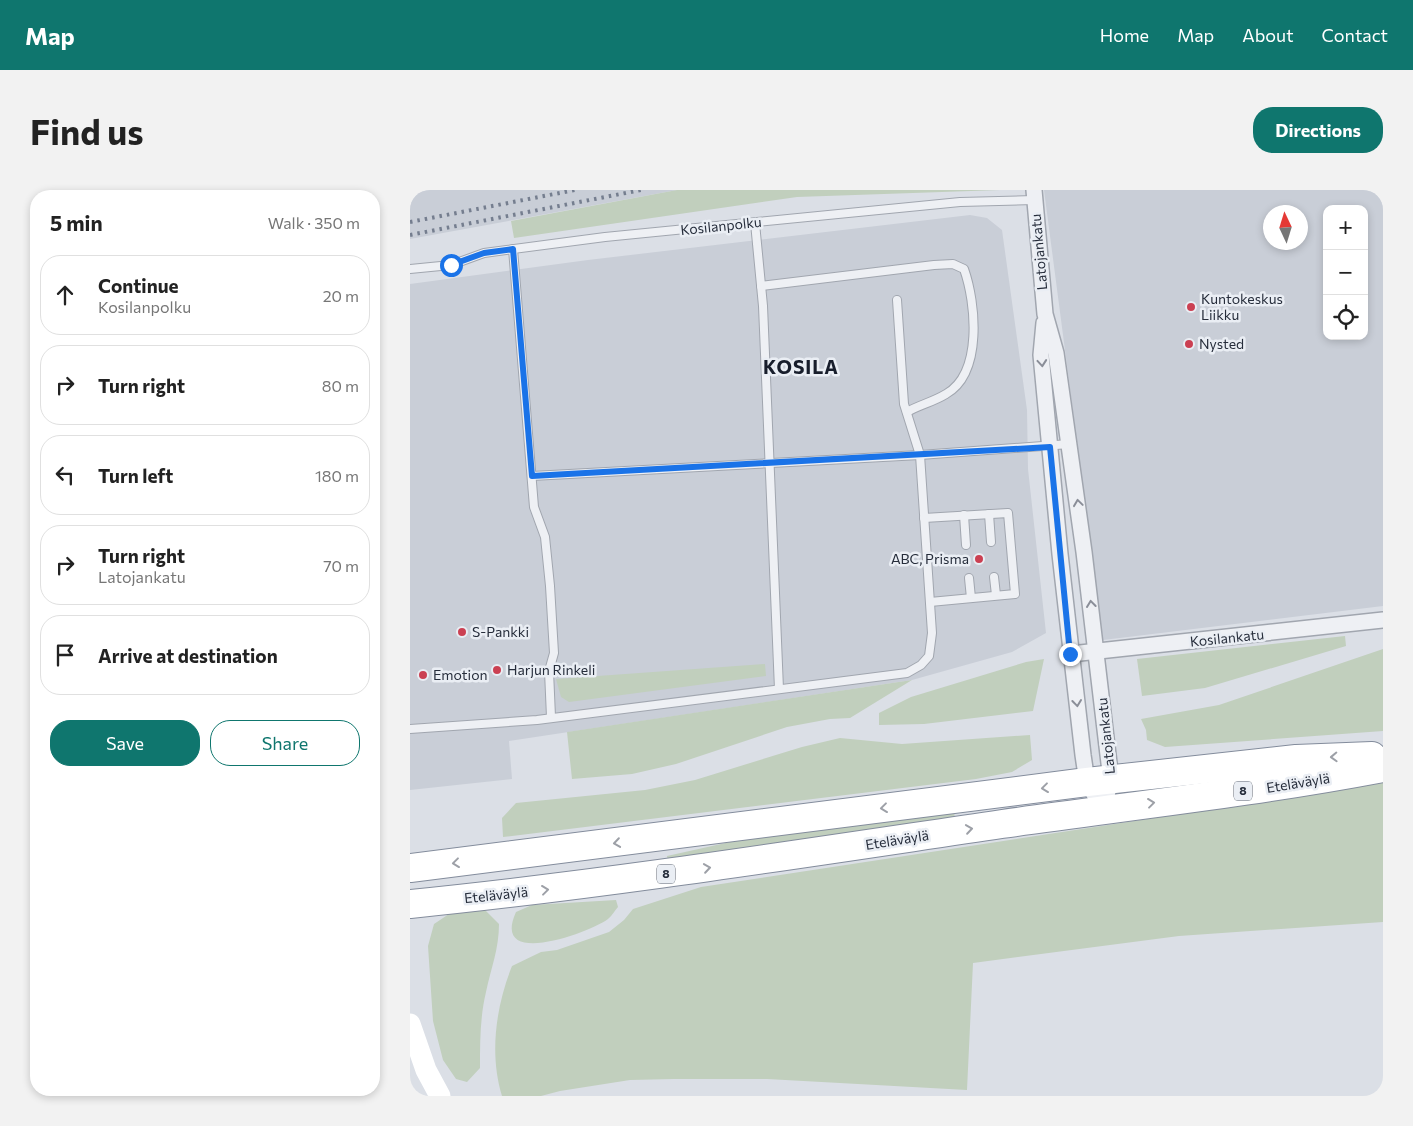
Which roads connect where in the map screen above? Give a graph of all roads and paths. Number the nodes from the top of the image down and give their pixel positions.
1 (1034, 195) edge
2 (754, 223) junction
3 (513, 249) junction
4 (410, 269) edge
5 (761, 286) junction
6 (897, 300) dead end
7 (1045, 314) junction
8 (907, 412) junction
9 (1069, 444) junction
10 (1050, 447) junction
11 (920, 456) junction
12 (770, 463) junction
13 (532, 476) junction
14 (989, 514) junction
15 (964, 515) junction
16 (924, 518) junction
17 (992, 542) dead end
18 (966, 545) dead end
19 (994, 577) dead end
20 (969, 578) dead end
21 (996, 595) junction
22 (971, 598) junction
23 (930, 602) junction
24 (1383, 620) edge
25 (1097, 652) junction
26 (1070, 654) junction
27 (779, 689) junction
28 (551, 718) junction
29 (410, 729) edge
30 (1383, 756) edge
31 (1383, 768) edge
32 (1099, 781) junction
33 (1103, 810) junction
34 (410, 868) edge
35 (410, 904) edge
36 (410, 1024) edge
37 (440, 1096) edge

1 - 2 lane, Kosilanpolku
1 - 7 street, Latojankatu
2 - 3 lane, Kosilanpolku
2 - 5 lane
3 - 4 lane, Kosilanpolku
3 - 13 lane
5 - 8 lane
5 - 12 lane
6 - 8 lane
7 - 9 street, Latojankatu
7 -> 10 street, Latojankatu
8 - 11 lane
9 - 10 lane
25 -> 9 street, Latojankatu
10 - 11 lane
10 - 26 street, Latojankatu
11 - 12 lane
11 - 16 lane
12 - 13 lane
12 - 27 lane
13 - 28 lane
14 - 15 lane
14 - 17 lane
14 - 21 lane
15 - 16 lane
15 - 18 lane
16 - 23 lane
19 - 21 lane
20 - 22 lane
21 - 22 lane
22 - 23 lane
23 - 27 lane
24 - 25 street, Kosilankatu
25 - 26 street, Kosilankatu
25 - 32 street, Latojankatu
26 -> 32 street, Latojankatu
27 - 28 lane
28 - 29 lane
30 -> 32 highway, Eteläväylä / 8
33 -> 31 highway, Eteläväylä / 8
32 - 33 street, Latojankatu
32 - 33 street, Latojankatu
32 -> 34 highway, Eteläväylä / 8
35 -> 33 highway, Eteläväylä / 8
36 - 37 main road

